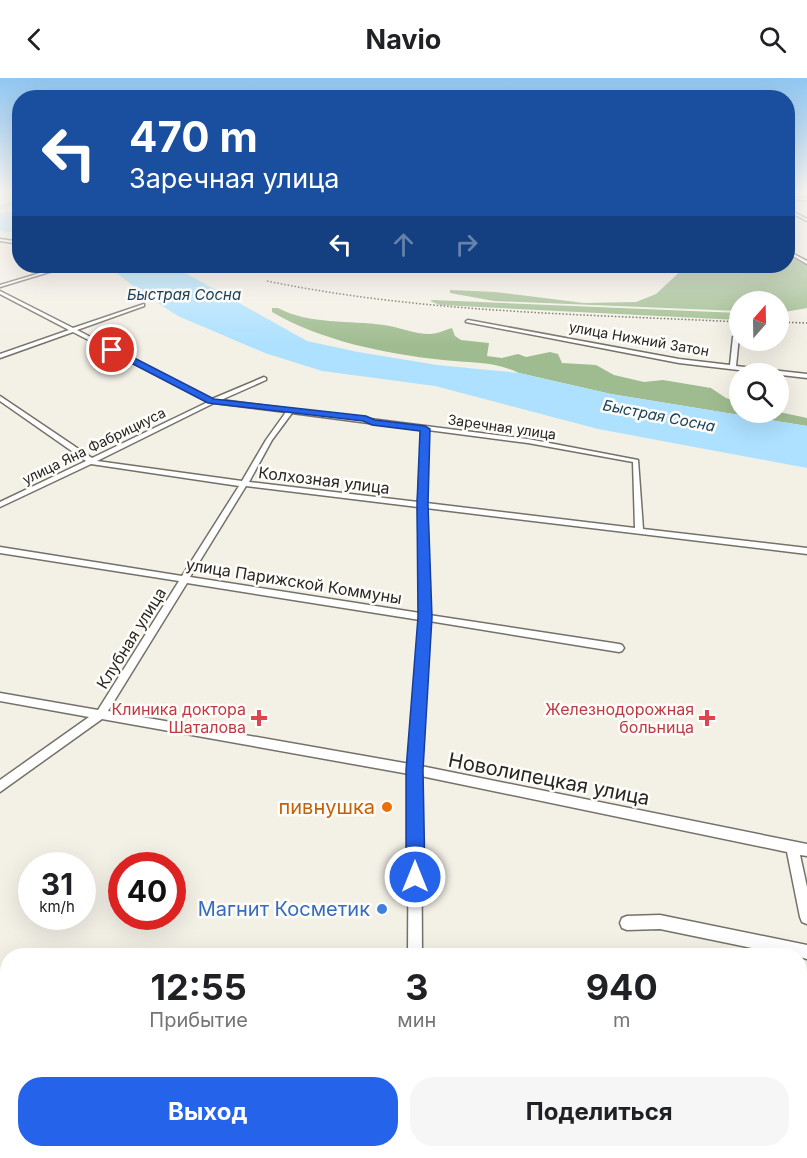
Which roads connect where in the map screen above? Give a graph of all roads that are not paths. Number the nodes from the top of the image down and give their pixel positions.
1 (44, 273) edge
2 (0, 286) edge
3 (0, 292) edge
4 (142, 305) dead end
5 (468, 321) dead end
6 (73, 329) junction
7 (0, 356) edge
8 (729, 366) edge
9 (789, 374) edge
10 (807, 376) edge
11 (264, 379) dead end
12 (0, 398) edge
13 (212, 401) junction
14 (290, 411) junction
15 (425, 429) junction
16 (93, 462) junction
17 (244, 484) junction
18 (422, 504) junction
19 (0, 506) edge
20 (639, 530) junction
21 (0, 550) edge
22 (807, 551) edge
23 (186, 579) junction
24 (425, 617) junction
25 (619, 648) dead end
26 (0, 697) edge
27 (100, 715) junction
28 (414, 770) junction
29 (0, 787) edge
30 (792, 847) junction
31 (807, 850) edge
32 (807, 917) edge
33 (627, 923) dead end
34 (416, 948) edge
35 (787, 948) edge

1 - 2 street
3 - 6 street, Заречная улица
4 - 6 street
5 - 8 street, улица Нижний Затон
6 - 7 street
6 - 13 street, Заречная улица
9 - 10 street, улица Нижний Затон
11 - 13 street, улица Яна Фабрициуса
12 - 16 street, Колхозная улица
13 - 14 street, Заречная улица
13 - 16 street, улица Яна Фабрициуса
14 - 15 street, Заречная улица
14 - 17 street, Клубная улица
15 - 18 street
15 - 20 street, Заречная улица
16 - 17 street, Колхозная улица
16 - 19 street, улица Яна Фабрициуса
17 - 18 street, Колхозная улица
17 - 23 street, Клубная улица
18 - 20 street, Колхозная улица
18 - 24 street
20 - 22 street, Колхозная улица
21 - 23 street, улица Парижской Коммуны
23 - 24 street, улица Парижской Коммуны
23 - 27 street, Клубная улица
24 - 25 street, улица Парижской Коммуны
24 - 28 street
26 - 27 street, Новолипецкая улица
27 - 28 street, Новолипецкая улица
27 - 29 street, Клубная улица
28 - 30 street, Новолипецкая улица
28 - 34 street
30 - 31 street, Новолипецкая улица
30 - 32 street
33 - 35 street

